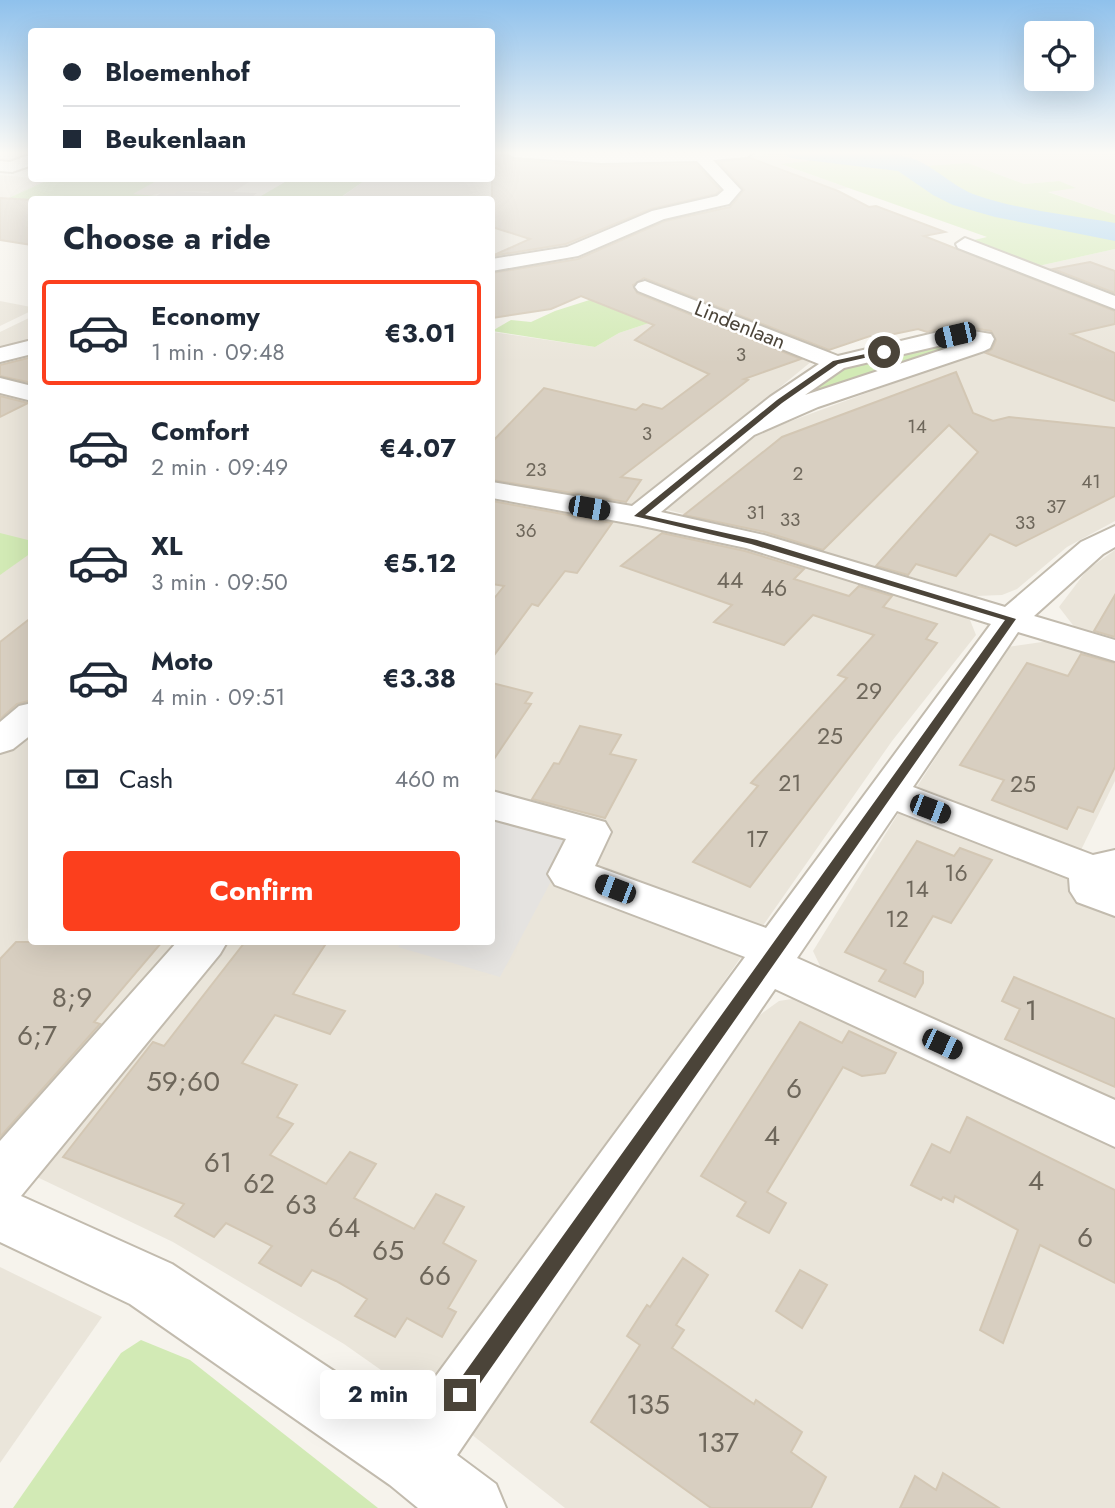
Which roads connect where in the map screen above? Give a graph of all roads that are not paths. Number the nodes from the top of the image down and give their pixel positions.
1 (640, 222) edge
2 (965, 244) dead end
3 (495, 264) edge
4 (645, 287) dead end
5 (1115, 303) edge
6 (28, 348) edge
7 (0, 355) edge
8 (836, 363) junction
9 (0, 384) edge
10 (28, 393) edge
11 (742, 431) junction
12 (495, 491) edge
13 (638, 516) junction
14 (1115, 535) edge
15 (1011, 619) junction
16 (1115, 651) edge
17 (28, 717) edge
18 (0, 741) edge
19 (887, 792) junction
20 (495, 806) edge
21 (1107, 878) edge
22 (201, 945) edge
23 (773, 958) junction
24 (1115, 1124) edge
25 (0, 1180) edge
26 (0, 1214) edge
27 (413, 1462) junction
28 (471, 1508) edge

1 - 3 street
2 - 5 street
4 - 8 street, Lindenlaan
6 - 7 street
8 - 11 street
8 - 11 street
9 - 10 street
11 - 13 street
12 - 13 street
13 - 15 street
14 - 15 street
15 - 16 street
15 - 19 street
17 - 18 street
19 - 21 street
19 - 23 street
20 - 23 street
22 - 25 street
23 - 24 street
23 - 27 street
26 - 27 street
27 - 28 street

